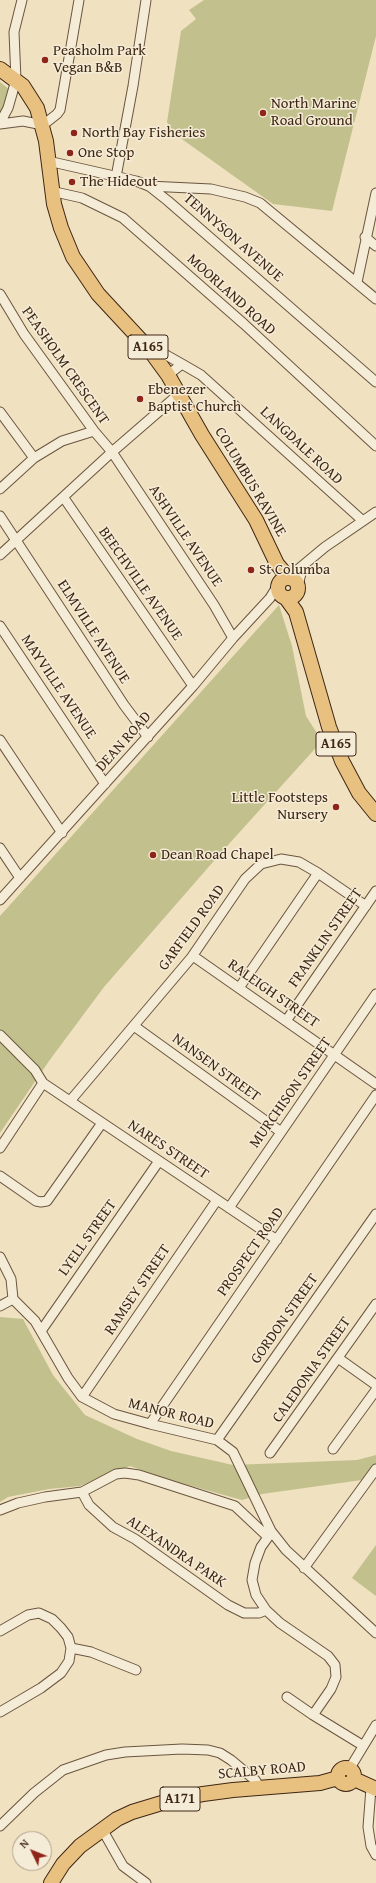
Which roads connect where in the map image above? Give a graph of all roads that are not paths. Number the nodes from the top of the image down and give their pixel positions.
1 (22, 0) edge
2 (79, 0) edge
3 (146, 0) edge
4 (0, 69) edge
5 (16, 80) junction
6 (0, 123) edge
7 (43, 126) junction
8 (48, 161) junction
9 (116, 177) junction
10 (146, 186) junction
11 (51, 191) junction
12 (376, 193) edge
13 (365, 237) junction
14 (376, 246) edge
15 (357, 282) junction
16 (0, 294) edge
17 (376, 299) edge
18 (152, 353) junction
19 (182, 364) junction
20 (168, 375) junction
21 (376, 382) edge
22 (179, 394) junction
23 (0, 412) edge
24 (94, 432) junction
25 (376, 446) edge
26 (112, 452) junction
27 (34, 458) junction
28 (0, 489) edge
29 (64, 498) junction
30 (376, 512) edge
31 (0, 516) edge
32 (363, 521) junction
33 (17, 540) junction
34 (0, 555) edge
35 (287, 587) junction
36 (0, 626) edge
37 (233, 638) junction
38 (313, 667) junction
39 (193, 686) junction
40 (148, 737) junction
41 (0, 740) edge
42 (105, 784) junction
43 (376, 802) edge
44 (376, 814) edge
45 (62, 833) junction
46 (0, 848) edge
47 (318, 873) junction
48 (20, 878) junction
49 (376, 891) edge
50 (0, 900) edge
51 (366, 906) junction
52 (193, 956) junction
53 (239, 988) junction
54 (376, 994) edge
55 (286, 1021) junction
56 (134, 1026) junction
57 (0, 1035) edge
58 (334, 1055) junction
59 (43, 1083) junction
60 (376, 1084) edge
61 (376, 1096) edge
62 (70, 1101) junction
63 (102, 1123) junction
64 (281, 1132) junction
65 (0, 1148) edge
66 (159, 1161) junction
67 (0, 1176) edge
68 (217, 1200) junction
69 (229, 1208) junction
70 (376, 1214) edge
71 (277, 1240) junction
72 (0, 1257) edge
73 (13, 1300) junction
74 (376, 1304) edge
75 (0, 1306) edge
76 (41, 1331) junction
77 (338, 1358) junction
78 (376, 1385) edge
79 (376, 1390) edge
80 (82, 1397) junction
81 (150, 1424) junction
82 (217, 1440) junction
83 (333, 1449) dead end
84 (270, 1453) dead end
85 (373, 1472) edge
86 (82, 1492) junction
87 (0, 1510) edge
88 (270, 1534) junction
89 (304, 1568) junction
90 (266, 1610) junction
91 (0, 1631) edge
92 (376, 1633) edge
93 (71, 1648) junction
94 (136, 1670) dead end
95 (287, 1697) dead end
96 (0, 1712) edge
97 (313, 1714) junction
98 (376, 1725) edge
99 (362, 1745) junction
100 (352, 1774) junction
101 (260, 1788) junction
102 (374, 1788) edge
103 (0, 1826) edge
104 (102, 1829) junction
105 (376, 1855) edge
106 (50, 1883) edge
107 (146, 1883) edge

1 - 5 street
2 - 7 street
3 - 9 street
4 - 5 main road, A165
5 - 6 street
5 - 7 main road, A165
6 - 7 street
7 - 8 main road, COLUMBUS RAVINE / A165
8 - 9 street, TENNYSON AVENUE
8 - 11 main road, COLUMBUS RAVINE / A165
9 - 10 street, TENNYSON AVENUE
10 - 15 street
10 - 21 street, TENNYSON AVENUE
11 - 18 main road, COLUMBUS RAVINE / A165
11 - 25 street, MOORLAND ROAD
12 - 13 street
13 - 14 street
13 - 15 street
15 - 17 street
16 - 24 street, PEASHOLM CRESCENT
18 - 19 street, LANGDALE ROAD
18 - 20 main road, COLUMBUS RAVINE / A165
19 - 20 street
19 - 32 street, LANGDALE ROAD
20 - 22 main road, COLUMBUS RAVINE / A165
22 - 26 street
22 - 35 main road, COLUMBUS RAVINE / A165
23 - 27 street
24 - 26 street, PEASHOLM CRESCENT
24 - 27 street
26 - 29 street
26 - 37 street, ASHVILLE AVENUE
27 - 28 street
29 - 33 street
29 - 39 street, BEECHVILLE AVENUE
30 - 32 street, DEAN ROAD
31 - 33 street, ELMVILLE AVENUE
32 - 35 street, DEAN ROAD
33 - 34 street
33 - 40 street, ELMVILLE AVENUE
35 - 37 street, DEAN ROAD
35 - 38 main road, A165
36 - 42 street, MAYVILLE AVENUE
37 - 39 street, DEAN ROAD
38 - 43 main road, A165
38 - 44 main road, A165
39 - 40 street, DEAN ROAD
40 - 42 street, DEAN ROAD
41 - 45 street
42 - 45 street, DEAN ROAD
45 - 48 street, DEAN ROAD
46 - 48 street
47 - 51 street, GARFIELD ROAD
47 - 52 street, GARFIELD ROAD
47 - 53 street
48 - 50 street, DEAN ROAD
49 - 51 street, FRANKLIN STREET
51 - 55 street, FRANKLIN STREET
52 - 53 street, RALEIGH STREET
52 - 56 street, GARFIELD ROAD
53 - 55 street, RALEIGH STREET
54 - 58 street, MURCHISON STREET
55 - 58 street, RALEIGH STREET
56 - 62 street, GARFIELD ROAD
56 - 64 street, NANSEN STREET
57 - 59 street
58 - 60 street, RALEIGH STREET
58 - 64 street, MURCHISON STREET
59 - 62 street, NARES STREET
59 - 65 street
61 - 71 street, PROSPECT ROAD
62 - 63 street, NARES STREET
63 - 66 street, NARES STREET
63 - 67 street
64 - 69 street, MURCHISON STREET
66 - 68 street, NARES STREET
66 - 76 street, LYELL STREET
68 - 69 street, NARES STREET
68 - 80 street, RAMSEY STREET
69 - 71 street, NARES STREET
70 - 82 street, GORDON STREET
71 - 81 street, PROSPECT ROAD
72 - 73 street
73 - 75 street
73 - 76 street, MANOR ROAD
74 - 77 street, CALEDONIA STREET
76 - 80 street, MANOR ROAD
77 - 78 street
77 - 84 street, CALEDONIA STREET
79 - 83 street
80 - 81 street, MANOR ROAD
81 - 82 street, MANOR ROAD
82 - 88 street, MANOR ROAD
85 - 89 street
86 - 87 street
86 - 88 street
86 - 90 street, ALEXANDRA PARK
88 - 89 street, MANOR ROAD
88 - 90 street
89 - 92 street, MANOR ROAD
90 - 97 street
91 - 93 street
93 - 94 street
93 - 96 street
95 - 97 street
97 - 99 street
98 - 99 street
99 - 100 street
100 - 101 main road, SCALBY ROAD / A171
100 - 102 main road
101 - 103 street
101 - 104 main road, SCALBY ROAD / A171
102 - 105 street
104 - 106 main road, SCALBY ROAD / A171
104 - 107 street

